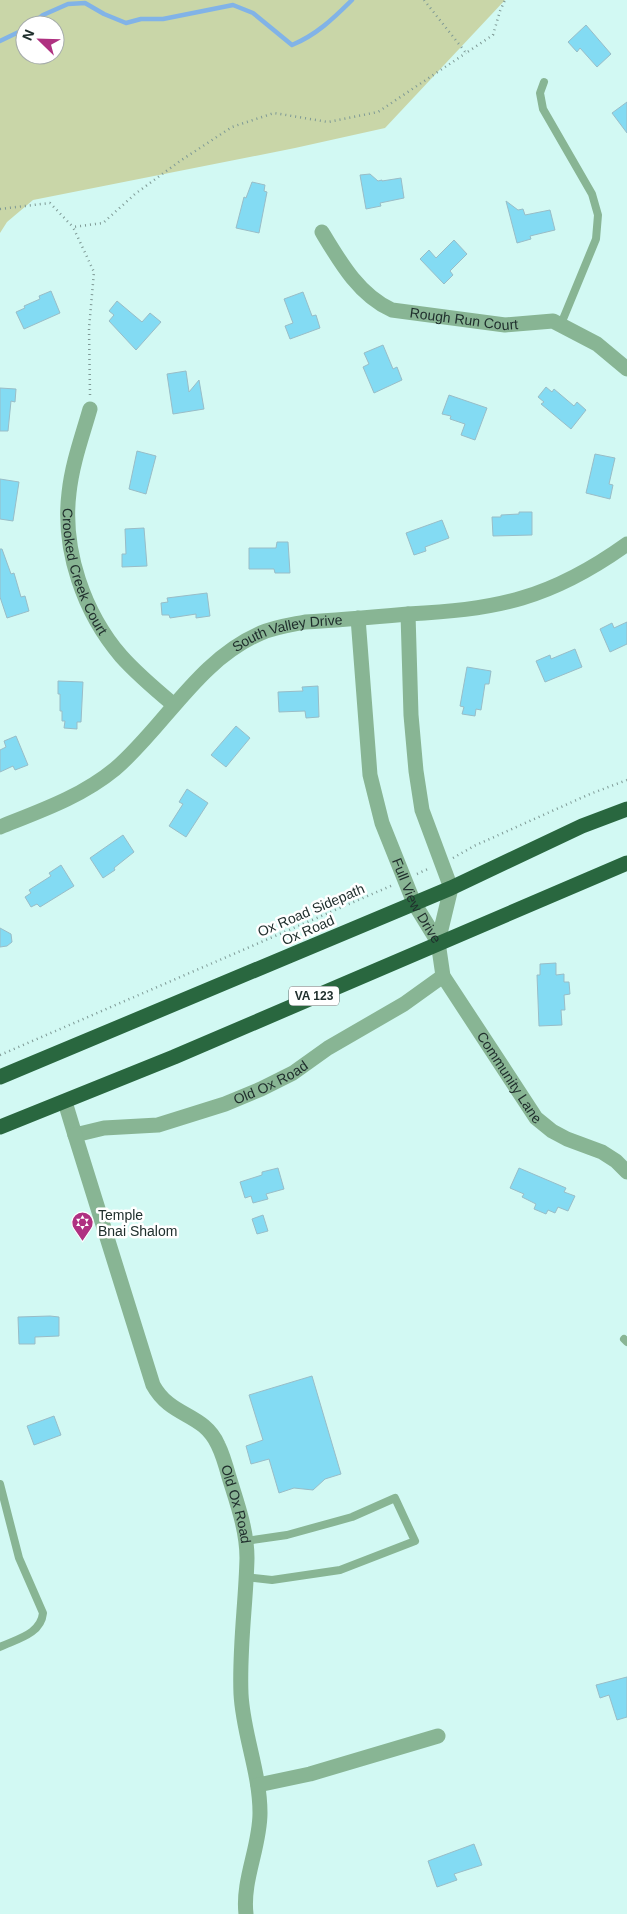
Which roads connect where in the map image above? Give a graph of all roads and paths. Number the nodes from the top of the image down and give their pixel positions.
1 (424, 0) edge
2 (506, 0) edge
3 (466, 53) junction
4 (544, 82) dead end
5 (0, 209) edge
6 (73, 227) junction
7 (322, 232) dead end
8 (561, 324) junction
9 (627, 369) edge
10 (90, 408) joint
11 (627, 544) edge
12 (408, 614) junction
13 (358, 618) junction
14 (174, 705) junction
15 (627, 780) edge
16 (627, 809) edge
17 (0, 827) edge
18 (442, 863) junction
19 (627, 863) edge
20 (405, 880) junction
21 (451, 888) junction
22 (414, 903) junction
23 (438, 942) junction
24 (443, 976) junction
25 (0, 1055) edge
26 (0, 1077) edge
27 (65, 1102) junction
28 (0, 1127) edge
29 (75, 1135) junction
30 (627, 1172) edge
31 (0, 1484) edge
32 (246, 1541) junction
33 (246, 1577) junction
34 (0, 1647) edge
35 (438, 1736) dead end
36 (258, 1785) junction
37 (246, 1914) edge

1 - 3 path
2 - 3 path
3 - 6 path
4 - 8 lane
5 - 6 path
6 - 10 path
7 - 8 street, Rough Run Court
8 - 9 street, Rough Run Court
10 - 14 street, Crooked Creek Court
11 - 12 street, South Valley Drive
12 - 13 street, South Valley Drive
12 - 18 street
13 - 14 street, South Valley Drive
13 - 20 street, Full View Drive
14 - 17 street, South Valley Drive
15 - 18 path, Ox Road Sidepath
16 - 21 highway, Ox Road
18 - 20 path, Ox Road Sidepath
18 - 21 street
19 - 23 highway, VA 123
20 - 22 street, Full View Drive
20 - 25 path, Ox Road Sidepath
21 - 22 highway, Ox Road
21 - 23 street, Full View Drive
22 - 23 street, Full View Drive
22 - 26 highway, Ox Road
23 - 24 street, Community Lane
23 - 27 highway, VA 123
24 - 29 street, Old Ox Road
24 - 30 street, Community Lane
27 - 28 highway, VA 123
27 - 29 street, Old Ox Road
29 - 32 street, Old Ox Road
31 - 34 lane
32 - 33 street, Old Ox Road
32 - 33 lane
33 - 36 street, Old Ox Road
35 - 36 street
36 - 37 street, Old Ox Road

